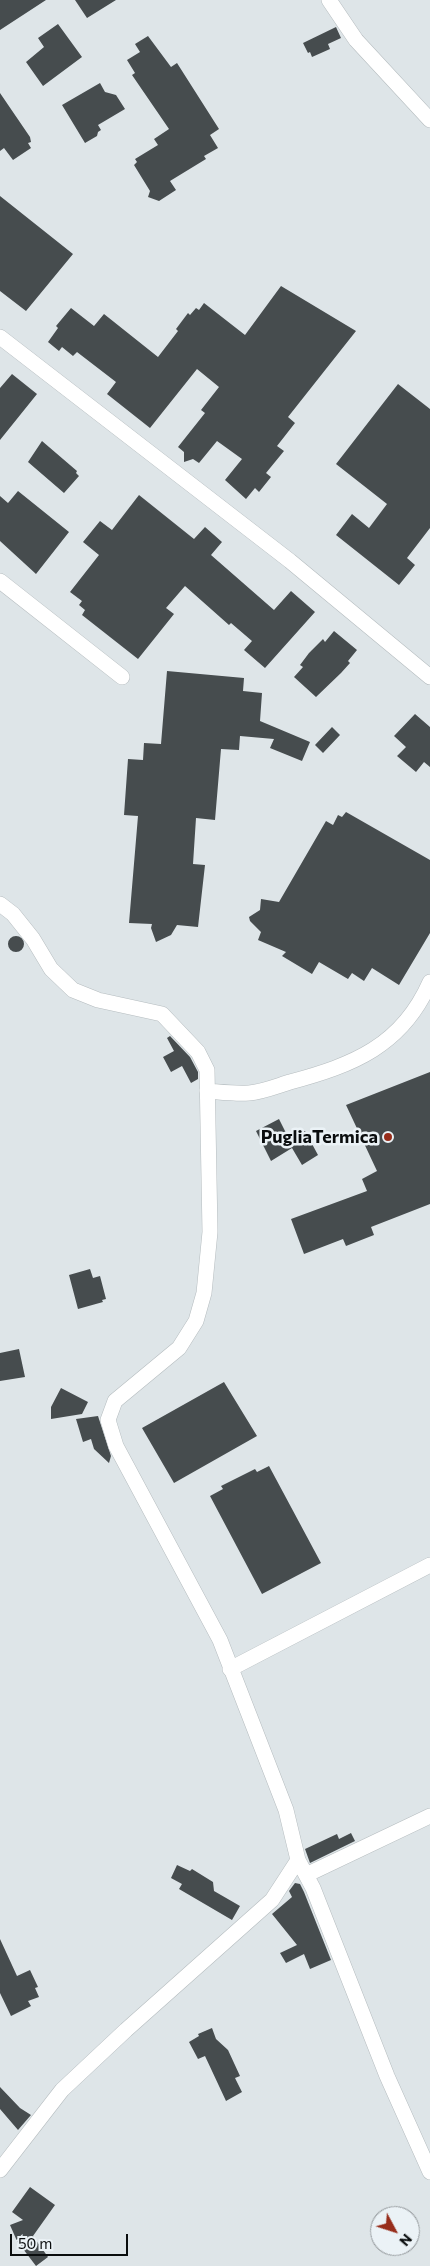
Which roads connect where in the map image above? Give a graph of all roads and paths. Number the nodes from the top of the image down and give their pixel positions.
1 (329, 0) edge
2 (430, 120) edge
3 (0, 337) edge
4 (0, 582) edge
5 (122, 677) dead end
6 (430, 677) edge
7 (0, 904) edge
8 (430, 982) edge
9 (207, 1092) junction
10 (430, 1565) edge
11 (230, 1668) junction
12 (430, 1816) edge
13 (298, 1860) junction
14 (306, 1875) junction
15 (0, 2170) edge
16 (430, 2172) edge

1 - 2 street
3 - 6 street
4 - 5 street
7 - 9 street
8 - 9 street
9 - 11 street
10 - 11 street
11 - 13 street
12 - 14 street
13 - 14 street
13 - 15 street
14 - 16 street

